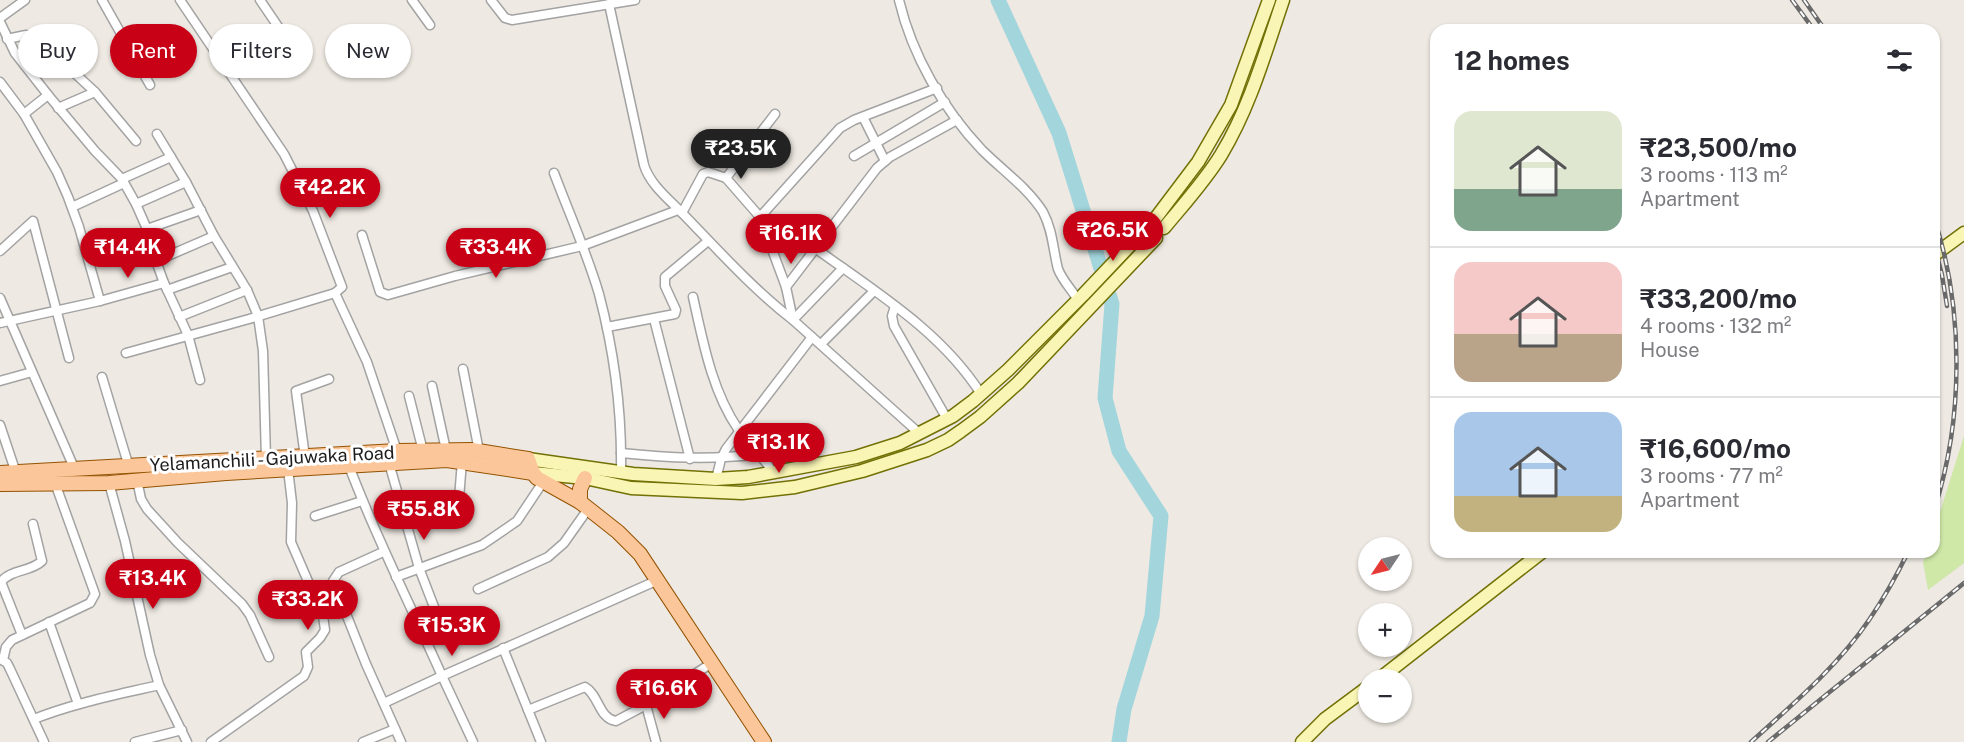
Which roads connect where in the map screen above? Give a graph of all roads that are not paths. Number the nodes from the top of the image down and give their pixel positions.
1 (102, 0) edge
2 (180, 0) edge
3 (260, 0) edge
4 (412, 0) edge
5 (491, 0) edge
6 (635, 0) edge
7 (899, 0) edge
8 (1269, 0) edge
9 (1283, 0) edge
10 (22, 1) edge
11 (609, 4) junction
12 (0, 20) edge
13 (276, 24) edge
14 (430, 25) dead end
15 (7, 39) junction
16 (0, 82) edge
17 (150, 85) dead end
18 (936, 88) junction
19 (95, 92) junction
20 (48, 95) junction
21 (945, 102) junction
22 (58, 108) junction
23 (24, 114) junction
24 (775, 114) dead end
25 (863, 117) junction
26 (957, 120) junction
27 (157, 134) dead end
28 (136, 141) dead end
29 (875, 143) junction
30 (854, 156) dead end
31 (171, 157) junction
32 (885, 161) junction
33 (554, 173) dead end
34 (726, 178) junction
35 (123, 181) junction
36 (186, 182) junction
37 (136, 204) junction
38 (72, 207) junction
39 (201, 210) junction
40 (680, 211) junction
41 (760, 217) junction
42 (147, 229) junction
43 (1964, 233) edge
44 (362, 235) dead end
45 (214, 236) junction
46 (708, 241) junction
47 (582, 246) junction
48 (815, 248) junction
49 (0, 251) edge
50 (1940, 251) edge
51 (156, 261) junction
52 (232, 267) junction
53 (843, 268) junction
54 (165, 286) junction
55 (786, 287) junction
56 (247, 290) junction
57 (874, 291) junction
58 (335, 293) junction
59 (693, 297) dead end
60 (0, 298) edge
61 (1080, 298) junction
62 (100, 301) junction
63 (895, 306) junction
64 (57, 311) junction
65 (258, 316) junction
66 (179, 317) junction
67 (654, 319) junction
68 (793, 320) junction
69 (10, 321) junction
70 (0, 324) edge
71 (607, 327) junction
72 (188, 335) junction
73 (812, 337) junction
74 (821, 344) junction
75 (126, 353) dead end
76 (69, 358) dead end
77 (463, 369) dead end
78 (32, 372) junction
79 (102, 377) dead end
80 (329, 379) dead end
81 (200, 380) dead end
82 (0, 381) edge
83 (432, 386) dead end
84 (978, 390) junction
85 (409, 396) dead end
86 (945, 415) junction
87 (0, 425) edge
88 (739, 430) junction
89 (920, 434) junction
90 (446, 450) junction
91 (423, 451) junction
92 (479, 451) junction
93 (621, 453) junction
94 (760, 454) junction
95 (305, 457) junction
96 (393, 457) junction
97 (266, 459) junction
98 (528, 459) junction
99 (690, 459) junction
100 (721, 459) junction
101 (462, 462) junction
102 (816, 465) junction
103 (129, 466) junction
104 (349, 466) junction
105 (288, 469) junction
106 (75, 470) junction
107 (621, 472) junction
108 (773, 472) junction
109 (0, 473) edge
110 (16, 473) junction
111 (538, 477) junction
112 (585, 478) junction
113 (716, 479) junction
114 (137, 480) junction
115 (820, 481) junction
116 (55, 483) junction
117 (109, 483) junction
118 (0, 484) edge
119 (362, 501) junction
120 (584, 505) junction
121 (458, 511) dead end
122 (315, 516) dead end
123 (33, 524) dead end
124 (383, 552) junction
125 (1534, 558) edge
126 (419, 568) junction
127 (396, 576) junction
128 (658, 580) junction
129 (478, 589) dead end
130 (49, 622) junction
131 (441, 625) dead end
132 (22, 635) junction
133 (503, 648) junction
134 (269, 657) dead end
135 (2, 659) edge
136 (712, 663) junction
137 (1391, 669) edge
138 (442, 676) junction
139 (159, 685) junction
140 (1358, 695) edge
141 (384, 703) junction
142 (78, 704) junction
143 (646, 705) junction
144 (528, 710) junction
145 (33, 719) junction
146 (395, 729) junction
147 (182, 730) junction
148 (44, 742) edge
149 (135, 742) edge
150 (187, 742) edge
151 (210, 742) edge
152 (363, 742) edge
153 (401, 742) edge
154 (473, 742) edge
155 (541, 742) edge
156 (656, 742) edge
157 (765, 742) edge
158 (1302, 742) edge

1 - 17 street
2 - 58 street
3 - 13 street
4 - 14 street
5 - 11 street
6 - 11 street
7 - 18 street
8 - 61 street
9 - 115 street
10 - 12 street
11 - 40 street
12 - 15 street
15 - 19 street
15 - 20 street
16 - 23 street
18 - 21 street
18 - 25 street
19 - 22 street
19 - 28 street
20 - 22 street
20 - 23 street
21 - 26 street
21 - 29 street
22 - 35 street
23 - 38 street
24 - 34 street
25 - 29 street
25 - 41 street
26 - 32 street
26 - 61 street
27 - 31 street
29 - 30 street
29 - 32 street
31 - 35 street
31 - 36 street
32 - 48 street
33 - 47 street
34 - 40 street
34 - 41 street
35 - 37 street
35 - 38 street
36 - 37 street
36 - 39 street
37 - 42 street
38 - 62 street
39 - 42 street
39 - 45 street
40 - 46 street
40 - 47 street
41 - 55 street
42 - 51 street
43 - 50 street
44 - 47 street
45 - 51 street
45 - 52 street
46 - 67 street
46 - 68 street
47 - 71 street
48 - 53 street
48 - 55 street
49 - 64 street
51 - 54 street
52 - 54 street
52 - 56 street
53 - 57 street
53 - 68 street
54 - 62 street
54 - 66 street
55 - 68 street
56 - 65 street
56 - 66 street
57 - 63 street
57 - 74 street
58 - 65 street
58 - 96 street
59 - 88 street
60 - 69 street
61 - 84 street
62 - 64 street
63 - 84 street
63 - 86 street
64 - 69 street
64 - 76 street
65 - 72 street
65 - 97 street
66 - 72 street
67 - 71 street
67 - 99 street
68 - 73 street
69 - 70 street
69 - 78 street
71 - 93 street
72 - 75 street
72 - 81 street
73 - 74 street
73 - 88 street
74 - 89 street
77 - 92 street
78 - 82 street
78 - 106 street
79 - 103 street
80 - 95 street
83 - 90 street
84 - 86 street
85 - 91 street
86 - 89 street
87 - 110 street
88 - 94 street
88 - 100 street
89 - 102 street
90 - 91 main road, Yelamanchili - Gajuwaka Road
90 - 92 main road, Yelamanchili - Gajuwaka Road
91 - 96 main road, Yelamanchili - Gajuwaka Road
92 - 98 main road, Yelamanchili - Gajuwaka Road
93 - 99 street
93 - 107 street
94 - 100 street
94 - 108 street
95 - 96 main road, Yelamanchili - Gajuwaka Road
95 - 97 main road, Yelamanchili - Gajuwaka Road
96 - 101 main road, Yelamanchili - Gajuwaka Road
96 - 104 main road, Yelamanchili - Gajuwaka Road
96 - 126 street
97 - 103 main road, Yelamanchili - Gajuwaka Road
98 - 107 street
98 - 111 main road
99 - 100 street
100 - 113 street
101 - 111 main road, Yelamanchili - Gajuwaka Road
101 - 121 street
102 - 108 street
102 - 115 street
103 - 106 main road, Yelamanchili - Gajuwaka Road
104 - 105 main road, Yelamanchili - Gajuwaka Road
104 - 119 street
105 - 114 main road, Yelamanchili - Gajuwaka Road
105 - 151 street
106 - 110 main road, Yelamanchili - Gajuwaka Road
107 - 113 street
108 - 113 street
109 - 110 main road, Yelamanchili - Gajuwaka Road
111 - 112 street
111 - 120 main road, Yelamanchili - Gajuwaka Road
111 - 126 street
112 - 115 street
112 - 120 main road
114 - 117 main road, Yelamanchili - Gajuwaka Road
114 - 134 street
116 - 117 main road, Yelamanchili - Gajuwaka Road
116 - 118 main road, Yelamanchili - Gajuwaka Road
116 - 130 street
117 - 139 street
119 - 122 street
119 - 124 street
120 - 128 main road, Yelamanchili - Gajuwaka Road
120 - 129 street
123 - 132 street
124 - 127 street
124 - 141 street
125 - 137 street
126 - 127 street
126 - 131 street
127 - 138 street
128 - 133 street
128 - 136 main road, Yelamanchili - Gajuwaka Road
130 - 132 street
130 - 142 street
132 - 135 street
133 - 138 street
133 - 144 street
135 - 145 street
136 - 143 street
136 - 157 main road, Yelamanchili - Gajuwaka Road
138 - 141 street
138 - 154 street
139 - 142 street
139 - 147 street
140 - 158 street
141 - 146 street
142 - 145 street
143 - 144 street
143 - 156 street
144 - 155 street
145 - 148 street
146 - 152 street
146 - 153 street
147 - 149 street
147 - 150 street

